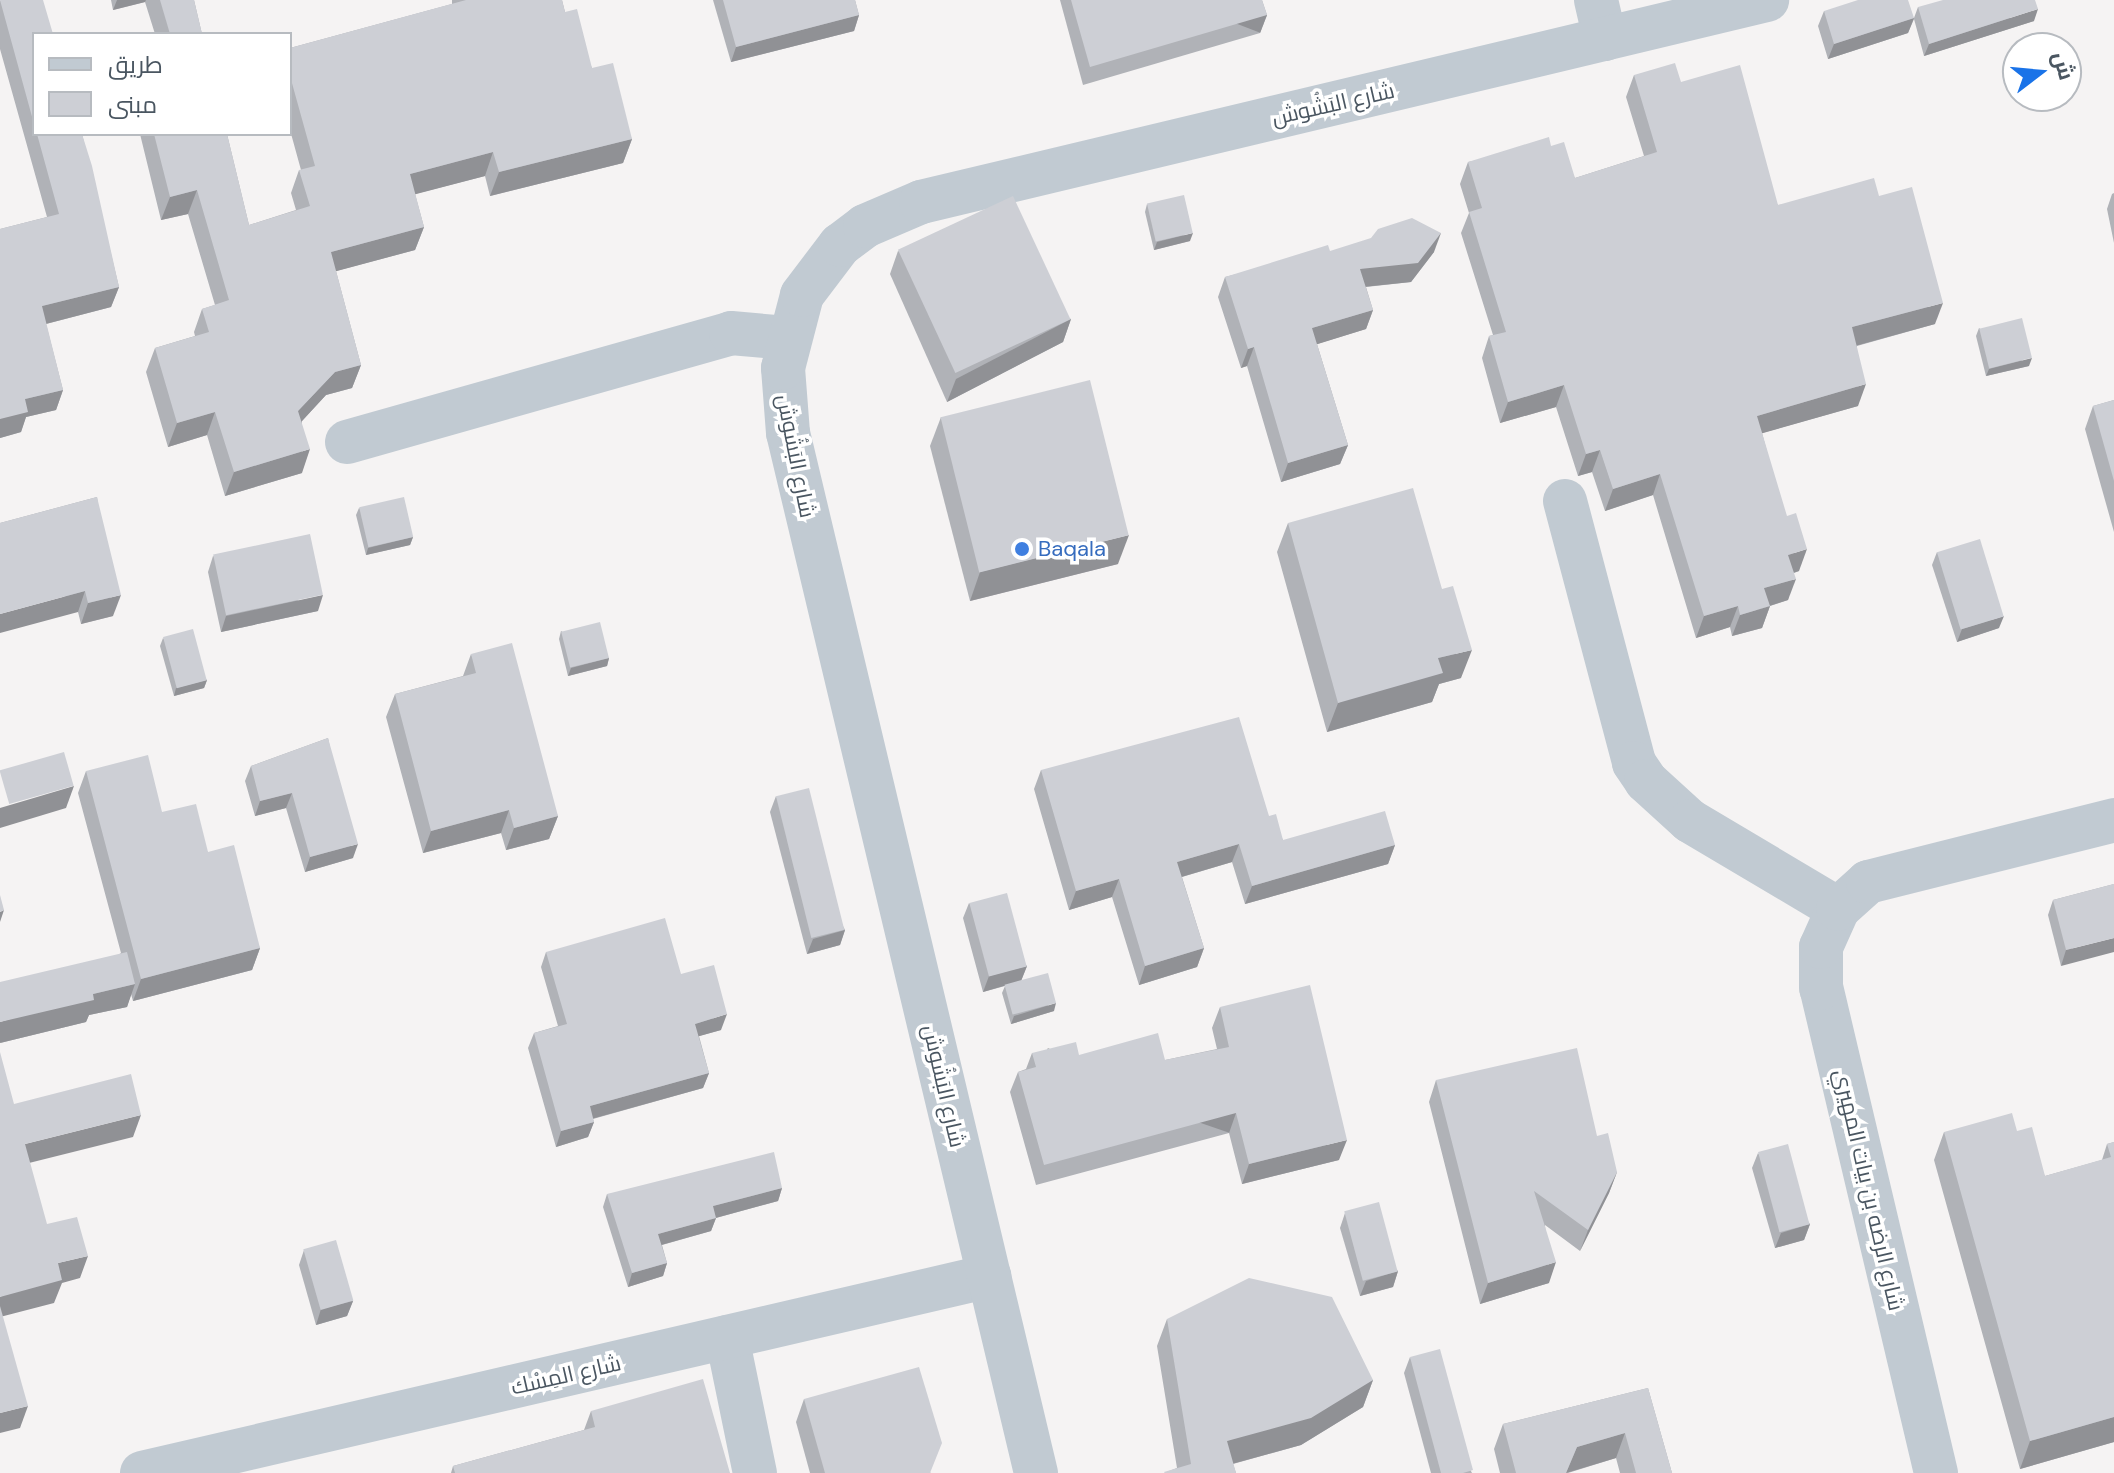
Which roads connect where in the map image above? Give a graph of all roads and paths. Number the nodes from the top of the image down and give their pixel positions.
1 (1767, 0) edge
2 (1600, 19) edge
3 (788, 338) junction
4 (347, 442) dead end
5 (1565, 501) dead end
6 (2114, 820) edge
7 (1838, 909) junction
8 (989, 1276) junction
9 (727, 1337) junction
10 (142, 1473) edge
11 (755, 1473) edge
12 (1036, 1473) edge
13 (1936, 1473) edge

1 - 2 street, شارع البَشُوش
2 - 3 street, شارع البَشُوش
3 - 4 street
3 - 8 street, شارع البَشُوش
5 - 7 street
6 - 7 street, شارع الرضه بن بيات المهيري
7 - 13 street, شارع الرضه بن بيات المهيري
8 - 9 street, شارع المِسْك
8 - 12 street, شارع البَشُوش
9 - 10 street, شارع المِسْك
9 - 11 street

